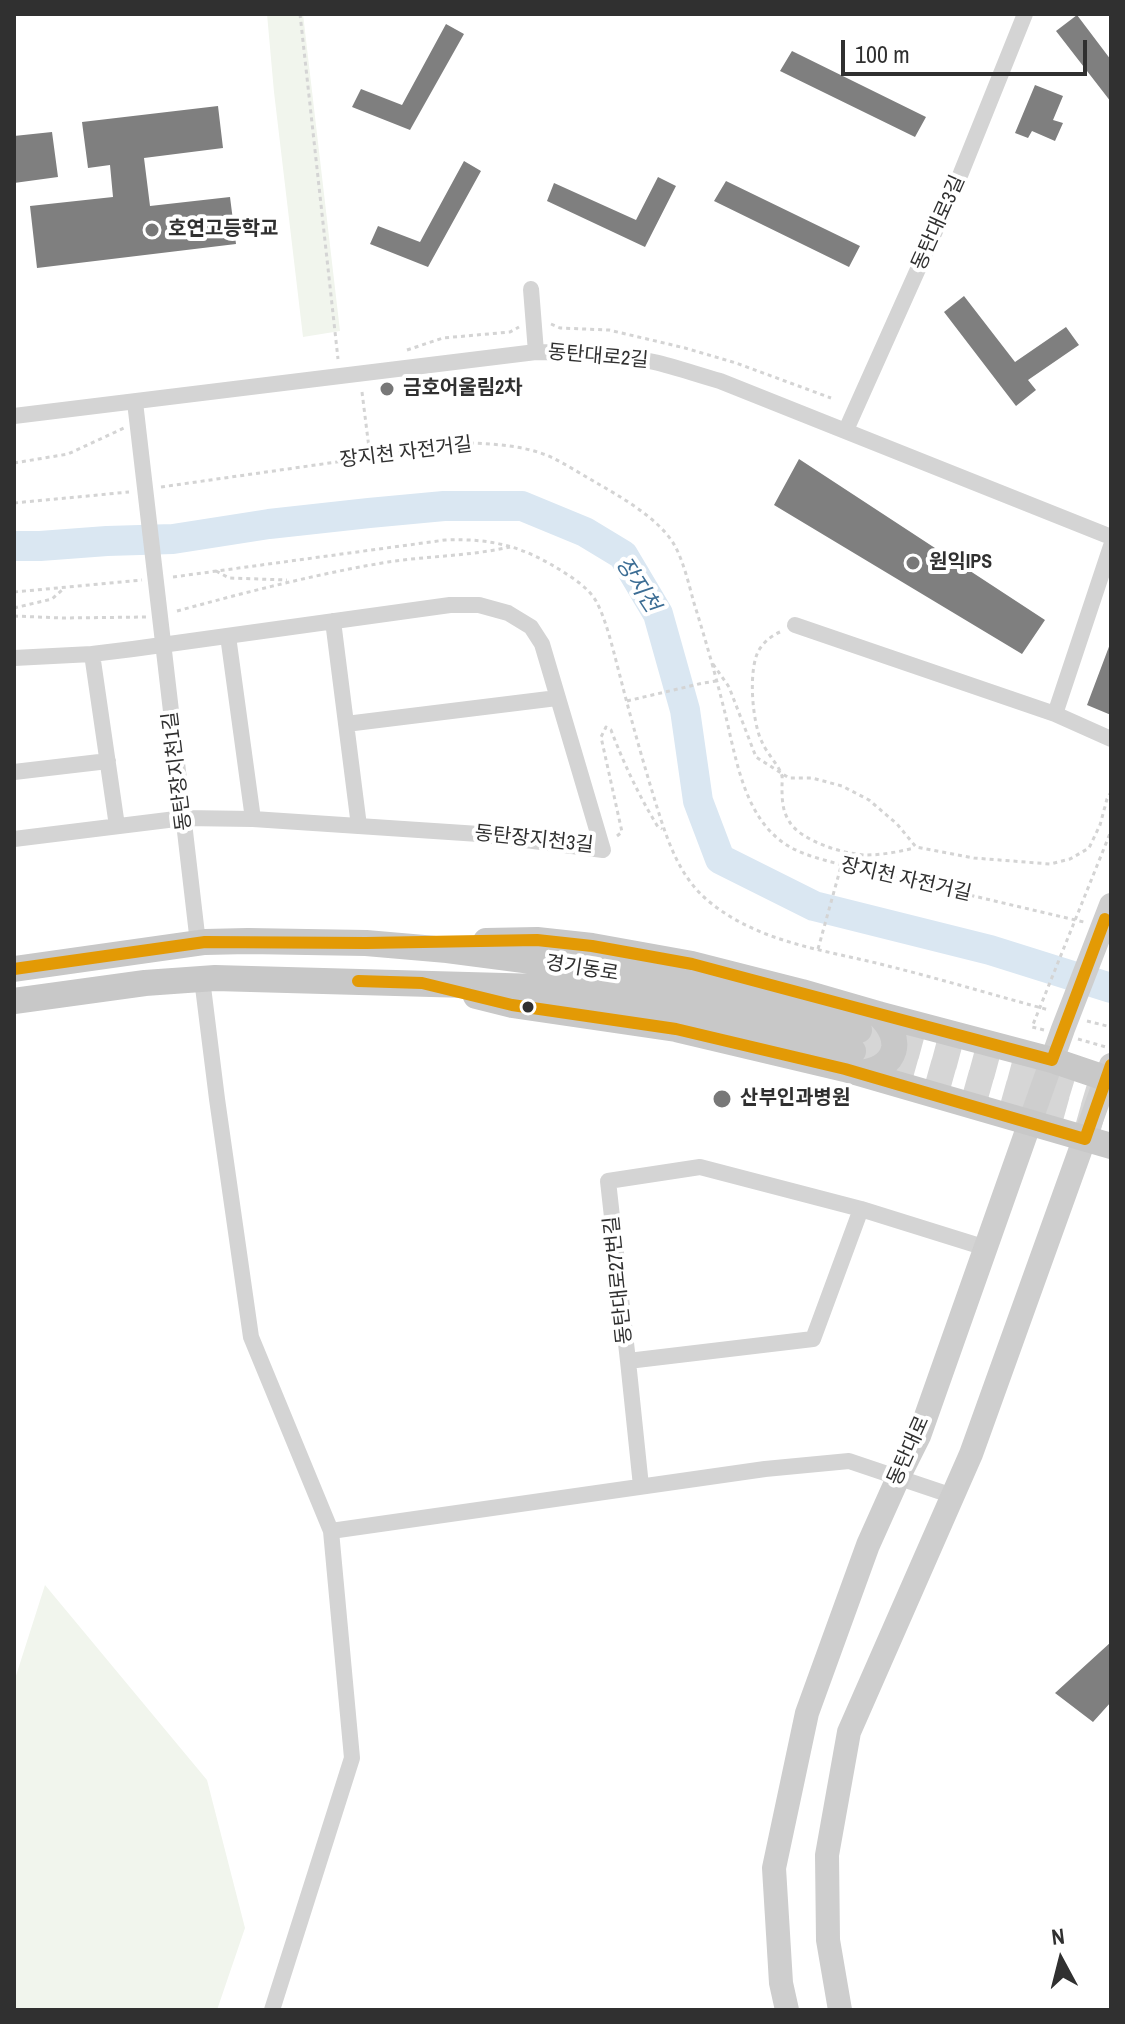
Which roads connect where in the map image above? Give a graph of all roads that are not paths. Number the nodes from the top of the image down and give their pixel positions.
1 (1025, 14) edge
2 (531, 289) dead end
3 (536, 352) junction
4 (135, 402) junction
5 (14, 416) edge
6 (846, 430) junction
7 (1111, 537) edge
8 (1111, 546) edge
9 (333, 621) junction
10 (795, 625) road end
11 (228, 636) junction
12 (164, 645) junction
13 (92, 654) junction
14 (14, 658) edge
15 (557, 698) junction
16 (1055, 714) junction
17 (346, 724) junction
18 (1111, 739) edge
19 (108, 761) junction
20 (14, 772) edge
21 (184, 818) junction
22 (253, 819) junction
23 (117, 826) junction
24 (359, 826) junction
25 (14, 839) edge
26 (1104, 916) edge
27 (198, 943) junction
28 (14, 969) edge
29 (202, 979) junction
30 (14, 1001) edge
31 (863, 1042) junction
32 (1052, 1060) junction
33 (1109, 1075) edge
34 (1030, 1123) junction
35 (1085, 1139) junction
36 (1111, 1146) edge
37 (861, 1209) junction
38 (986, 1248) junction
39 (628, 1361) junction
40 (898, 1478) junction
41 (641, 1486) junction
42 (953, 1496) junction
43 (331, 1531) junction
44 (272, 2010) edge
45 (787, 2010) edge
46 (840, 2010) edge

1 - 6 street, 동탄대로3길
2 - 3 street
3 - 4 street, 동탄대로2길
3 - 6 street, 동탄대로2길
4 - 5 street, 동탄대로2길
4 - 12 street, 동탄장지천1길
6 - 7 street, 동탄대로2길
8 - 16 street
9 - 11 street, 동탄장지천3길
9 - 15 street, 동탄장지천3길
9 - 17 street
10 - 16 street
11 - 12 street, 동탄장지천3길
11 - 22 street
12 - 13 street, 동탄장지천3길
12 - 21 street, 동탄장지천1길
13 - 14 street, 동탄장지천3길
13 - 19 street
15 - 17 street
15 - 24 street, 동탄장지천3길
16 - 18 street
17 - 24 street
19 - 20 street
19 - 23 street
21 - 22 street, 동탄장지천3길
21 - 23 street, 동탄장지천3길
21 - 27 street, 동탄장지천1길
22 - 24 street, 동탄장지천3길
23 - 25 street, 동탄장지천3길
26 - 32 main road, 동탄대로
27 - 28 main road
27 - 31 main road
29 - 30 main road
29 - 31 main road
29 - 43 street
31 - 32 main road
31 - 34 main road
32 - 33 main road
32 - 34 main road, 동탄대로
33 - 35 main road
34 - 35 main road
34 - 38 main road, 동탄대로
35 - 36 main road
35 - 42 main road
37 - 38 street, 동탄대로27번길
37 - 39 street, 동탄대로27번길
37 - 39 street, 동탄대로27번길
38 - 40 main road, 동탄대로
39 - 41 street
40 - 41 street
40 - 42 street
40 - 45 main road, 동탄대로
41 - 43 street
42 - 46 main road
43 - 44 street

